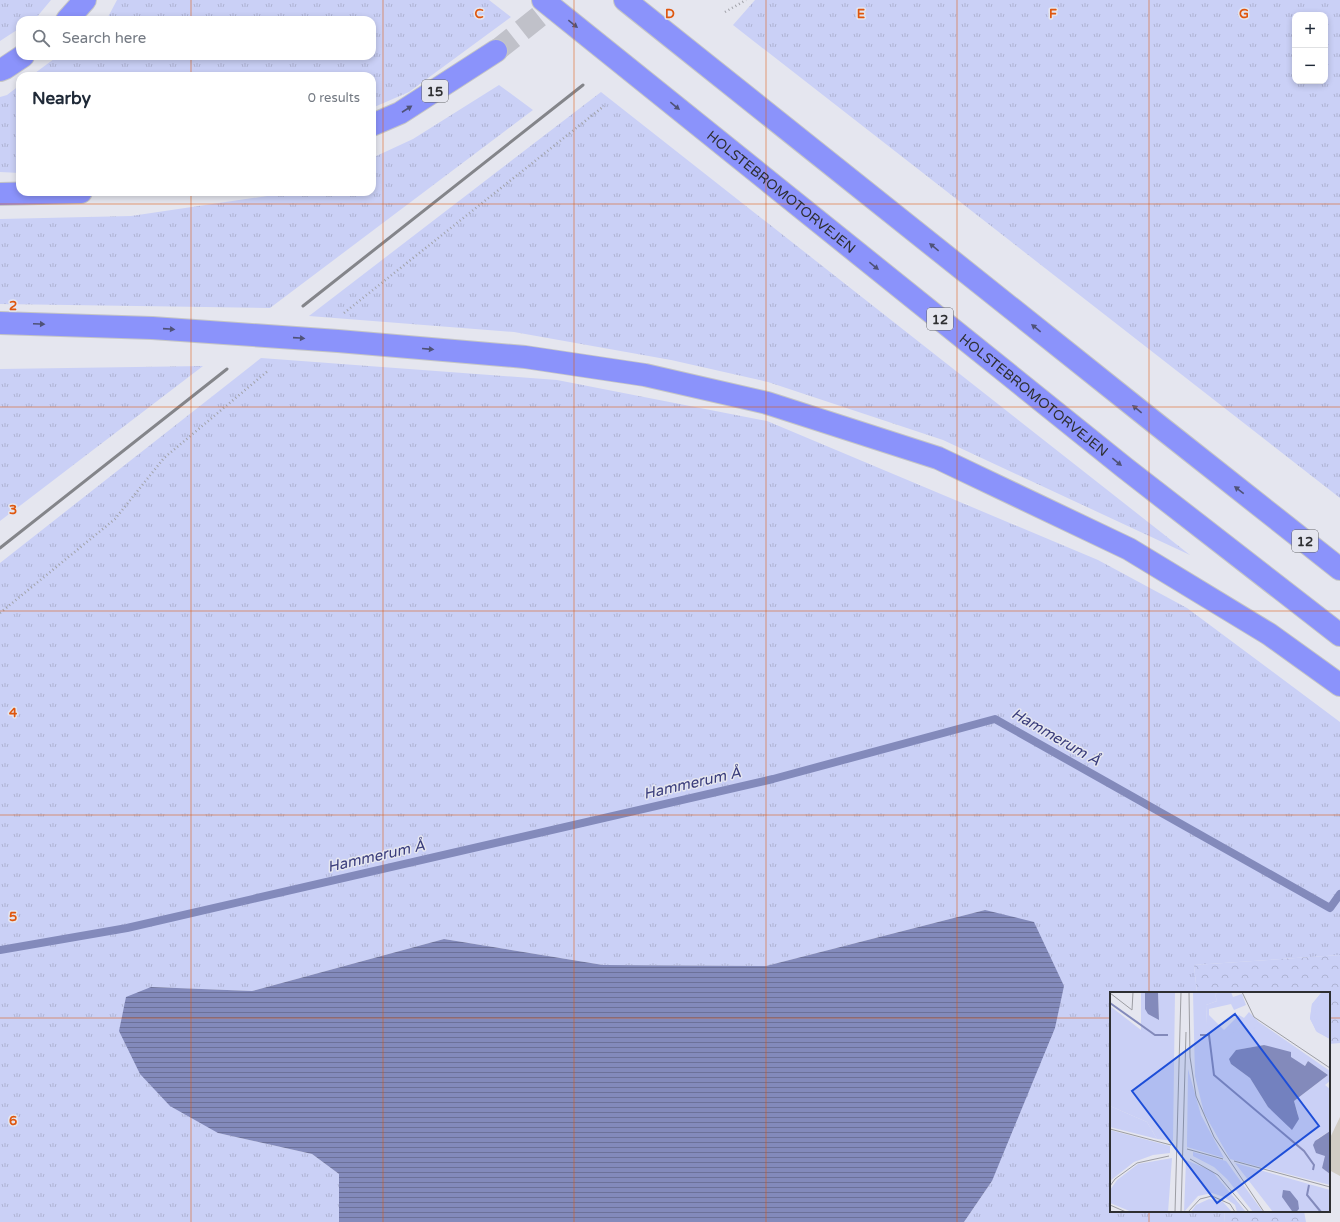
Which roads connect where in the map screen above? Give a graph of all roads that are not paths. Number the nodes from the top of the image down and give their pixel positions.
1 (85, 0) edge
2 (543, 0) edge
3 (625, 0) edge
4 (71, 16) edge
5 (496, 51) tunnel mouth
6 (17, 60) edge
7 (0, 70) edge
8 (376, 123) edge
9 (0, 194) edge
10 (16, 194) edge
11 (0, 323) edge
12 (1269, 514) junction
13 (1340, 551) edge
14 (1340, 569) edge
15 (1340, 635) edge
16 (1340, 685) edge

1 - 4 highway
2 -> 15 highway, HOLSTEBROMOTORVEJEN / 12
12 -> 3 highway, 12
8 -> 5 highway, 15
6 - 7 highway
9 - 10 highway
11 -> 16 highway
12 - 13 highway
12 - 14 highway, 12

